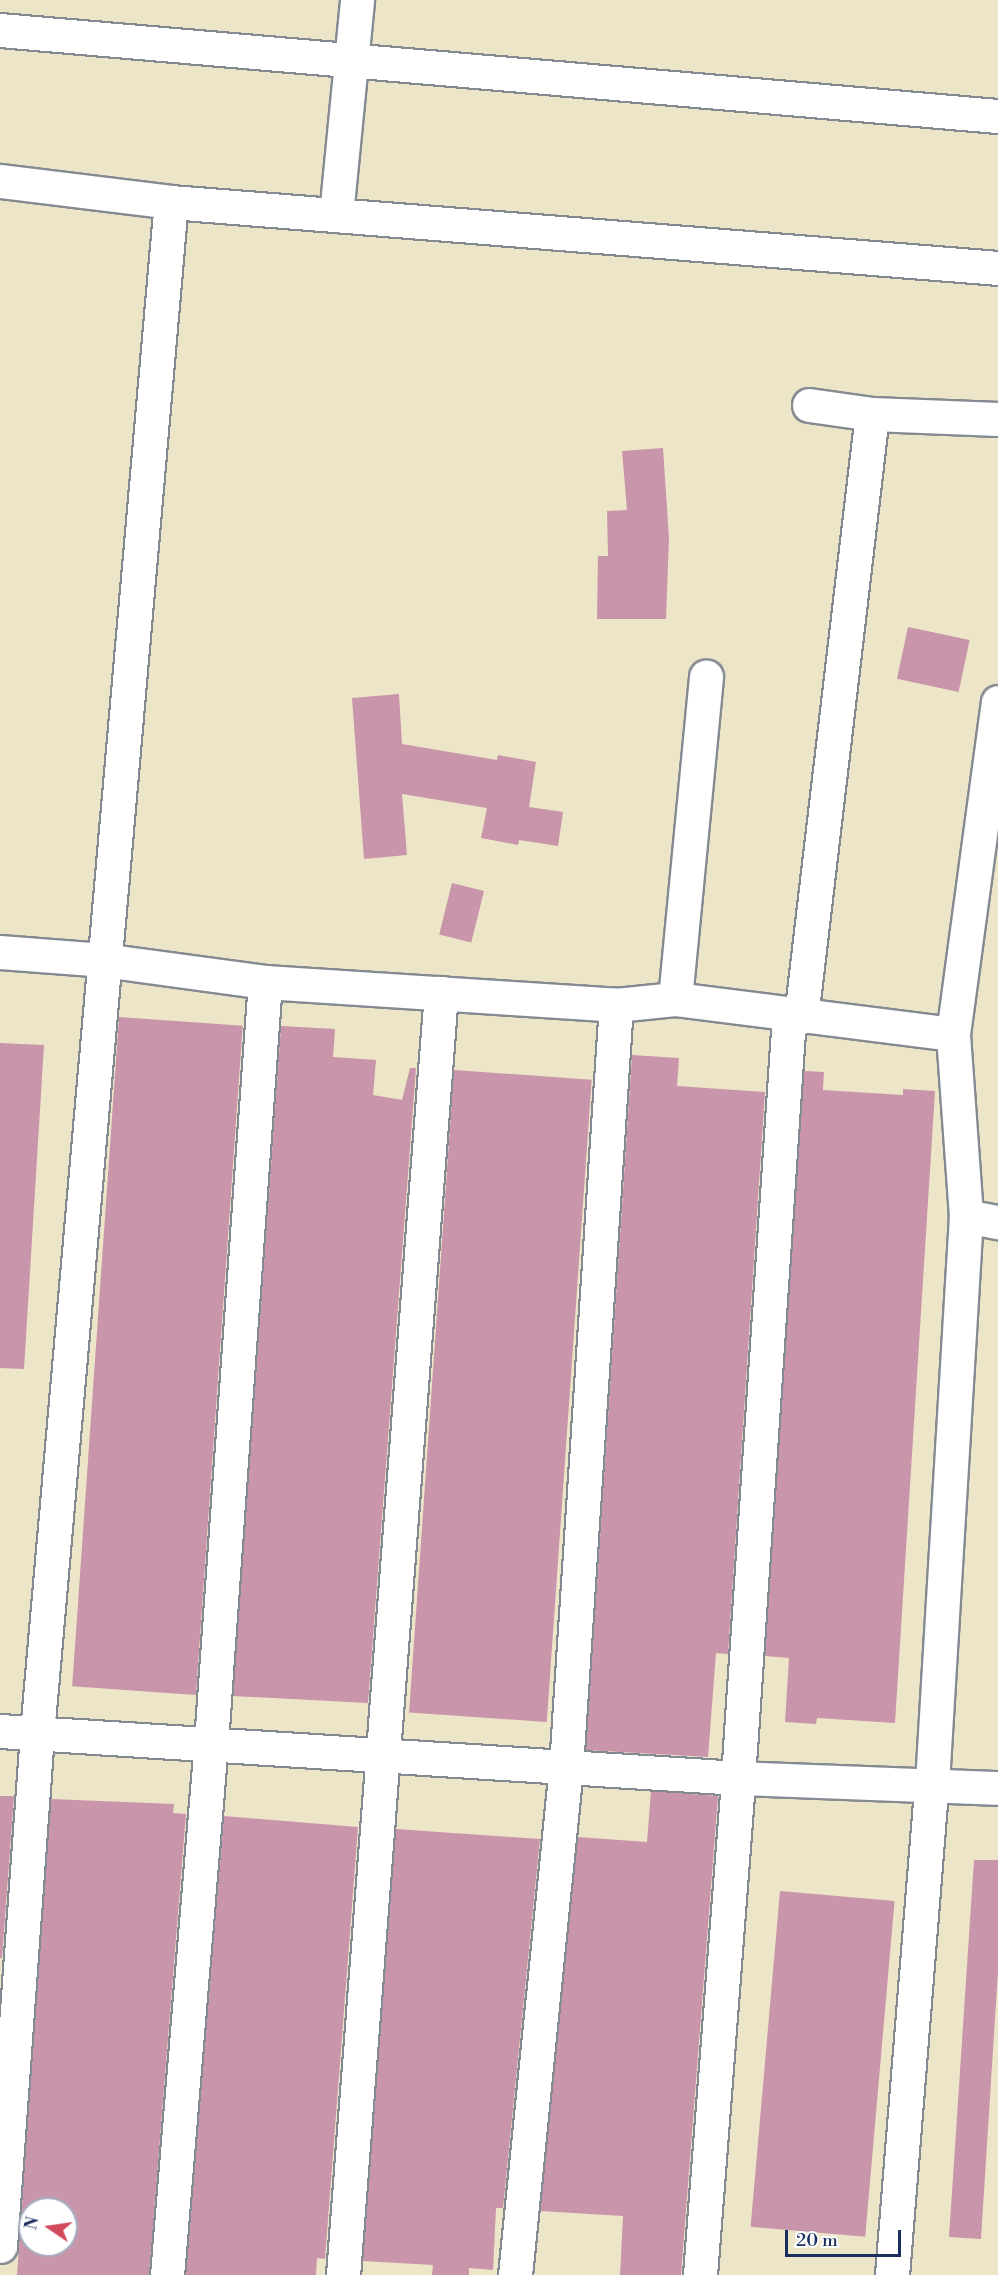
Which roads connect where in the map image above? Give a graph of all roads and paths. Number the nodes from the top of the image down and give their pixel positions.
1 (357, 0) edge
2 (0, 30) edge
3 (352, 61) junction
4 (998, 116) edge
5 (0, 181) edge
6 (171, 202) junction
7 (336, 215) junction
8 (998, 268) edge
9 (809, 405) dead end
10 (872, 414) junction
11 (998, 419) edge
12 (705, 676) dead end
13 (998, 702) edge
14 (0, 952) edge
15 (103, 960) junction
16 (265, 982) junction
17 (441, 993) junction
18 (675, 999) junction
19 (616, 1005) junction
20 (795, 1016) junction
21 (953, 1034) junction
22 (966, 1216) junction
23 (998, 1222) edge
24 (0, 1731) edge
25 (37, 1733) junction
26 (211, 1742) junction
27 (380, 1755) junction
28 (566, 1767) junction
29 (738, 1778) junction
30 (932, 1783) junction
31 (998, 1788) edge
32 (0, 2246) edge
33 (167, 2275) edge
34 (343, 2275) edge
35 (515, 2275) edge
36 (700, 2275) edge
37 (892, 2275) edge

1 - 3 street
2 - 3 street
3 - 4 street
3 - 7 street
5 - 6 street
6 - 7 street
6 - 15 street
7 - 8 street
9 - 10 street
10 - 11 street
10 - 20 street
12 - 18 street
13 - 21 street
14 - 15 street
15 - 16 street
15 - 25 street
16 - 17 street
16 - 26 street
17 - 19 street
17 - 27 street
18 - 19 street
18 - 20 street
19 - 28 street
20 - 21 street
20 - 29 street
21 - 22 street
22 - 23 street
22 - 30 street
24 - 25 street
25 - 26 street
25 - 32 street
26 - 27 street
26 - 33 street
27 - 28 street
27 - 34 street
28 - 29 street
28 - 35 street
29 - 30 street
29 - 36 street
30 - 31 street
30 - 37 street

